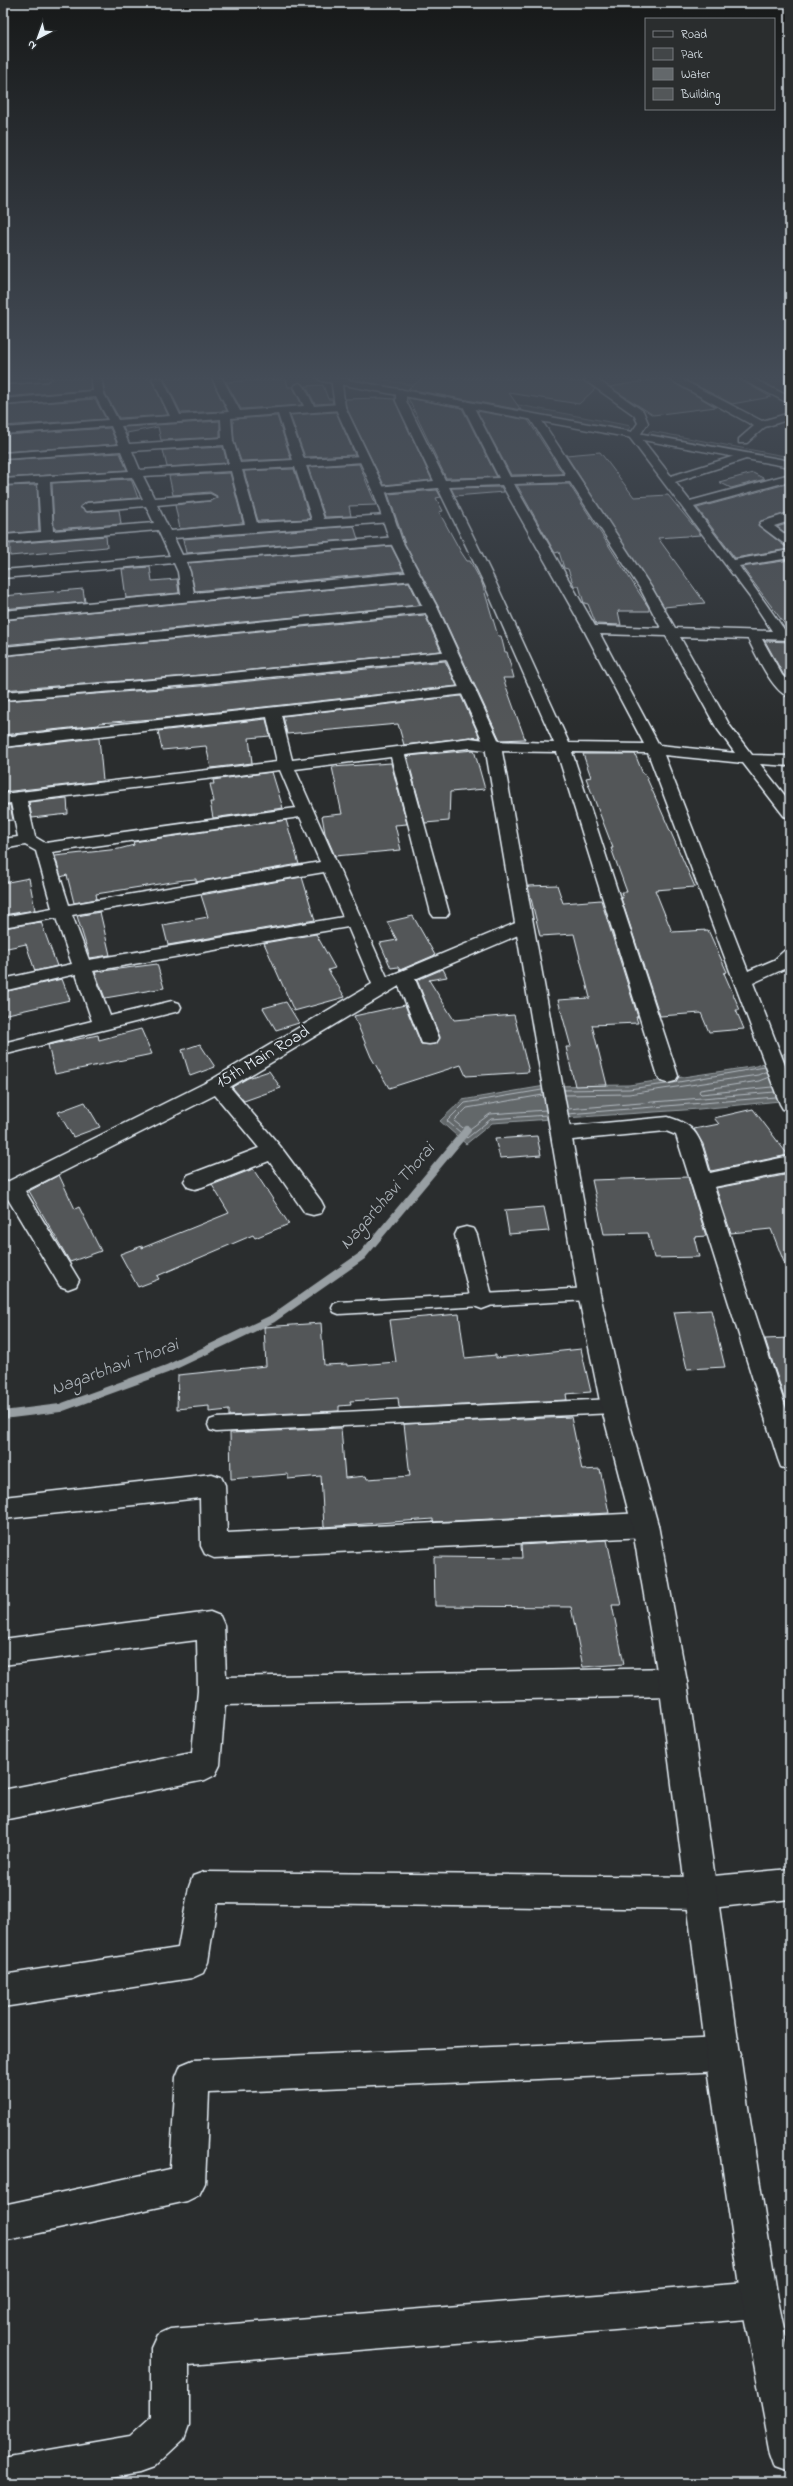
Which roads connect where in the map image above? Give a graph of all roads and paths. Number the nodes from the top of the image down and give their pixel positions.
1 (45, 494) edge
2 (146, 494) edge
3 (243, 494) edge
4 (310, 494) edge
5 (380, 494) edge
6 (445, 494) edge
7 (513, 494) edge
8 (585, 494) edge
9 (677, 494) edge
10 (729, 494) edge
11 (210, 497) dead end
12 (150, 502) junction
13 (686, 506) junction
14 (87, 507) dead end
15 (790, 517) edge
16 (388, 518) junction
17 (319, 522) junction
18 (251, 527) junction
19 (164, 530) junction
20 (47, 536) junction
21 (3, 539) edge
22 (396, 541) junction
23 (790, 544) edge
24 (790, 554) edge
25 (178, 558) junction
26 (730, 564) junction
27 (3, 574) edge
28 (414, 576) junction
29 (188, 597) junction
30 (431, 609) junction
31 (3, 615) edge
32 (591, 630) junction
33 (672, 632) junction
34 (786, 636) edge
35 (754, 637) junction
36 (3, 650) edge
37 (451, 655) junction
38 (783, 677) edge
39 (469, 690) junction
40 (790, 693) edge
41 (3, 696) edge
42 (273, 712) junction
43 (3, 742) edge
44 (493, 746) junction
45 (563, 747) junction
46 (654, 749) junction
47 (397, 752) junction
48 (749, 759) junction
49 (790, 761) edge
50 (285, 764) junction
51 (10, 798) edge
52 (306, 811) junction
53 (790, 813) edge
54 (26, 840) junction
55 (3, 844) edge
56 (43, 848) junction
57 (328, 866) junction
58 (62, 911) junction
59 (440, 913) dead end
60 (353, 921) junction
61 (3, 922) edge
62 (524, 926) junction
63 (790, 955) edge
64 (83, 967) junction
65 (405, 976) junction
66 (743, 980) junction
67 (3, 985) edge
68 (382, 986) junction
69 (172, 1007) dead end
70 (103, 1024) junction
71 (429, 1038) dead end
72 (3, 1049) edge
73 (668, 1076) dead end
74 (218, 1085) junction
75 (790, 1104) edge
76 (561, 1128) junction
77 (273, 1151) junction
78 (790, 1164) edge
79 (195, 1181) dead end
80 (702, 1182) junction
81 (8, 1191) edge
82 (313, 1207) dead end
83 (466, 1235) dead end
84 (68, 1280) dead end
85 (589, 1294) junction
86 (482, 1300) junction
87 (339, 1308) dead end
88 (613, 1406) junction
89 (216, 1425) dead end
90 (790, 1459) edge
91 (3, 1508) edge
92 (645, 1525) junction
93 (3, 1652) edge
94 (673, 1682) junction
95 (212, 1691) junction
96 (3, 1805) edge
97 (790, 1884) edge
98 (702, 1893) junction
99 (3, 1992) edge
100 (724, 2054) junction
101 (3, 2223) edge
102 (760, 2300) junction
103 (790, 2454) edge
104 (3, 2478) edge

1 - 20 street
2 - 12 street
3 - 18 street
4 - 17 street
5 - 16 street
6 - 45 street
7 - 32 street
8 - 33 street
9 - 13 street
10 - 13 street
11 - 12 street
12 - 14 street
12 - 19 street
13 - 26 street
15 - 23 street
16 - 17 street
16 - 22 street
17 - 18 street
18 - 19 street
19 - 20 street
19 - 25 street
20 - 21 street
22 - 25 street
22 - 28 street
24 - 26 street
25 - 27 street
25 - 29 street
26 - 34 street
28 - 29 street
28 - 30 street
29 - 31 street
30 - 36 street
30 - 37 street
32 - 33 street
32 - 46 street
33 - 35 street
33 - 48 street
34 - 35 street
35 - 38 street
37 - 39 street
37 - 41 street
38 - 40 street
39 - 42 street
39 - 44 street
42 - 43 street
42 - 50 street
44 - 45 street
44 - 47 street
44 - 62 street
45 - 46 street
45 - 73 street
46 - 48 street
46 - 66 street
47 - 50 street
47 - 59 street
48 - 49 street
48 - 53 street
50 - 51 street
50 - 52 street
51 - 54 street
52 - 56 street
52 - 57 street
54 - 55 street
54 - 56 street
56 - 58 street
57 - 58 street
57 - 60 street
58 - 61 street
58 - 64 street
60 - 64 street
60 - 68 street
62 - 65 street, 15th Main Road
62 - 76 street
63 - 66 street
64 - 67 street
64 - 70 street
65 - 68 street, 15th Main Road
65 - 71 street
66 - 75 street
68 - 74 street, 15th Main Road
69 - 70 street
70 - 72 street
74 - 77 street
74 - 81 street, 15th Main Road
76 - 80 street
76 - 85 street
77 - 79 street
77 - 82 street
78 - 80 street
80 - 90 street
81 - 84 street
83 - 86 street
85 - 86 lane
85 - 88 street
86 - 87 lane
88 - 89 lane
88 - 92 street
91 - 92 street
92 - 94 street
93 - 95 street
94 - 95 street
94 - 98 street
95 - 96 street
97 - 98 street
98 - 99 street
98 - 100 street
100 - 101 street
100 - 102 street
102 - 103 street
102 - 104 street

